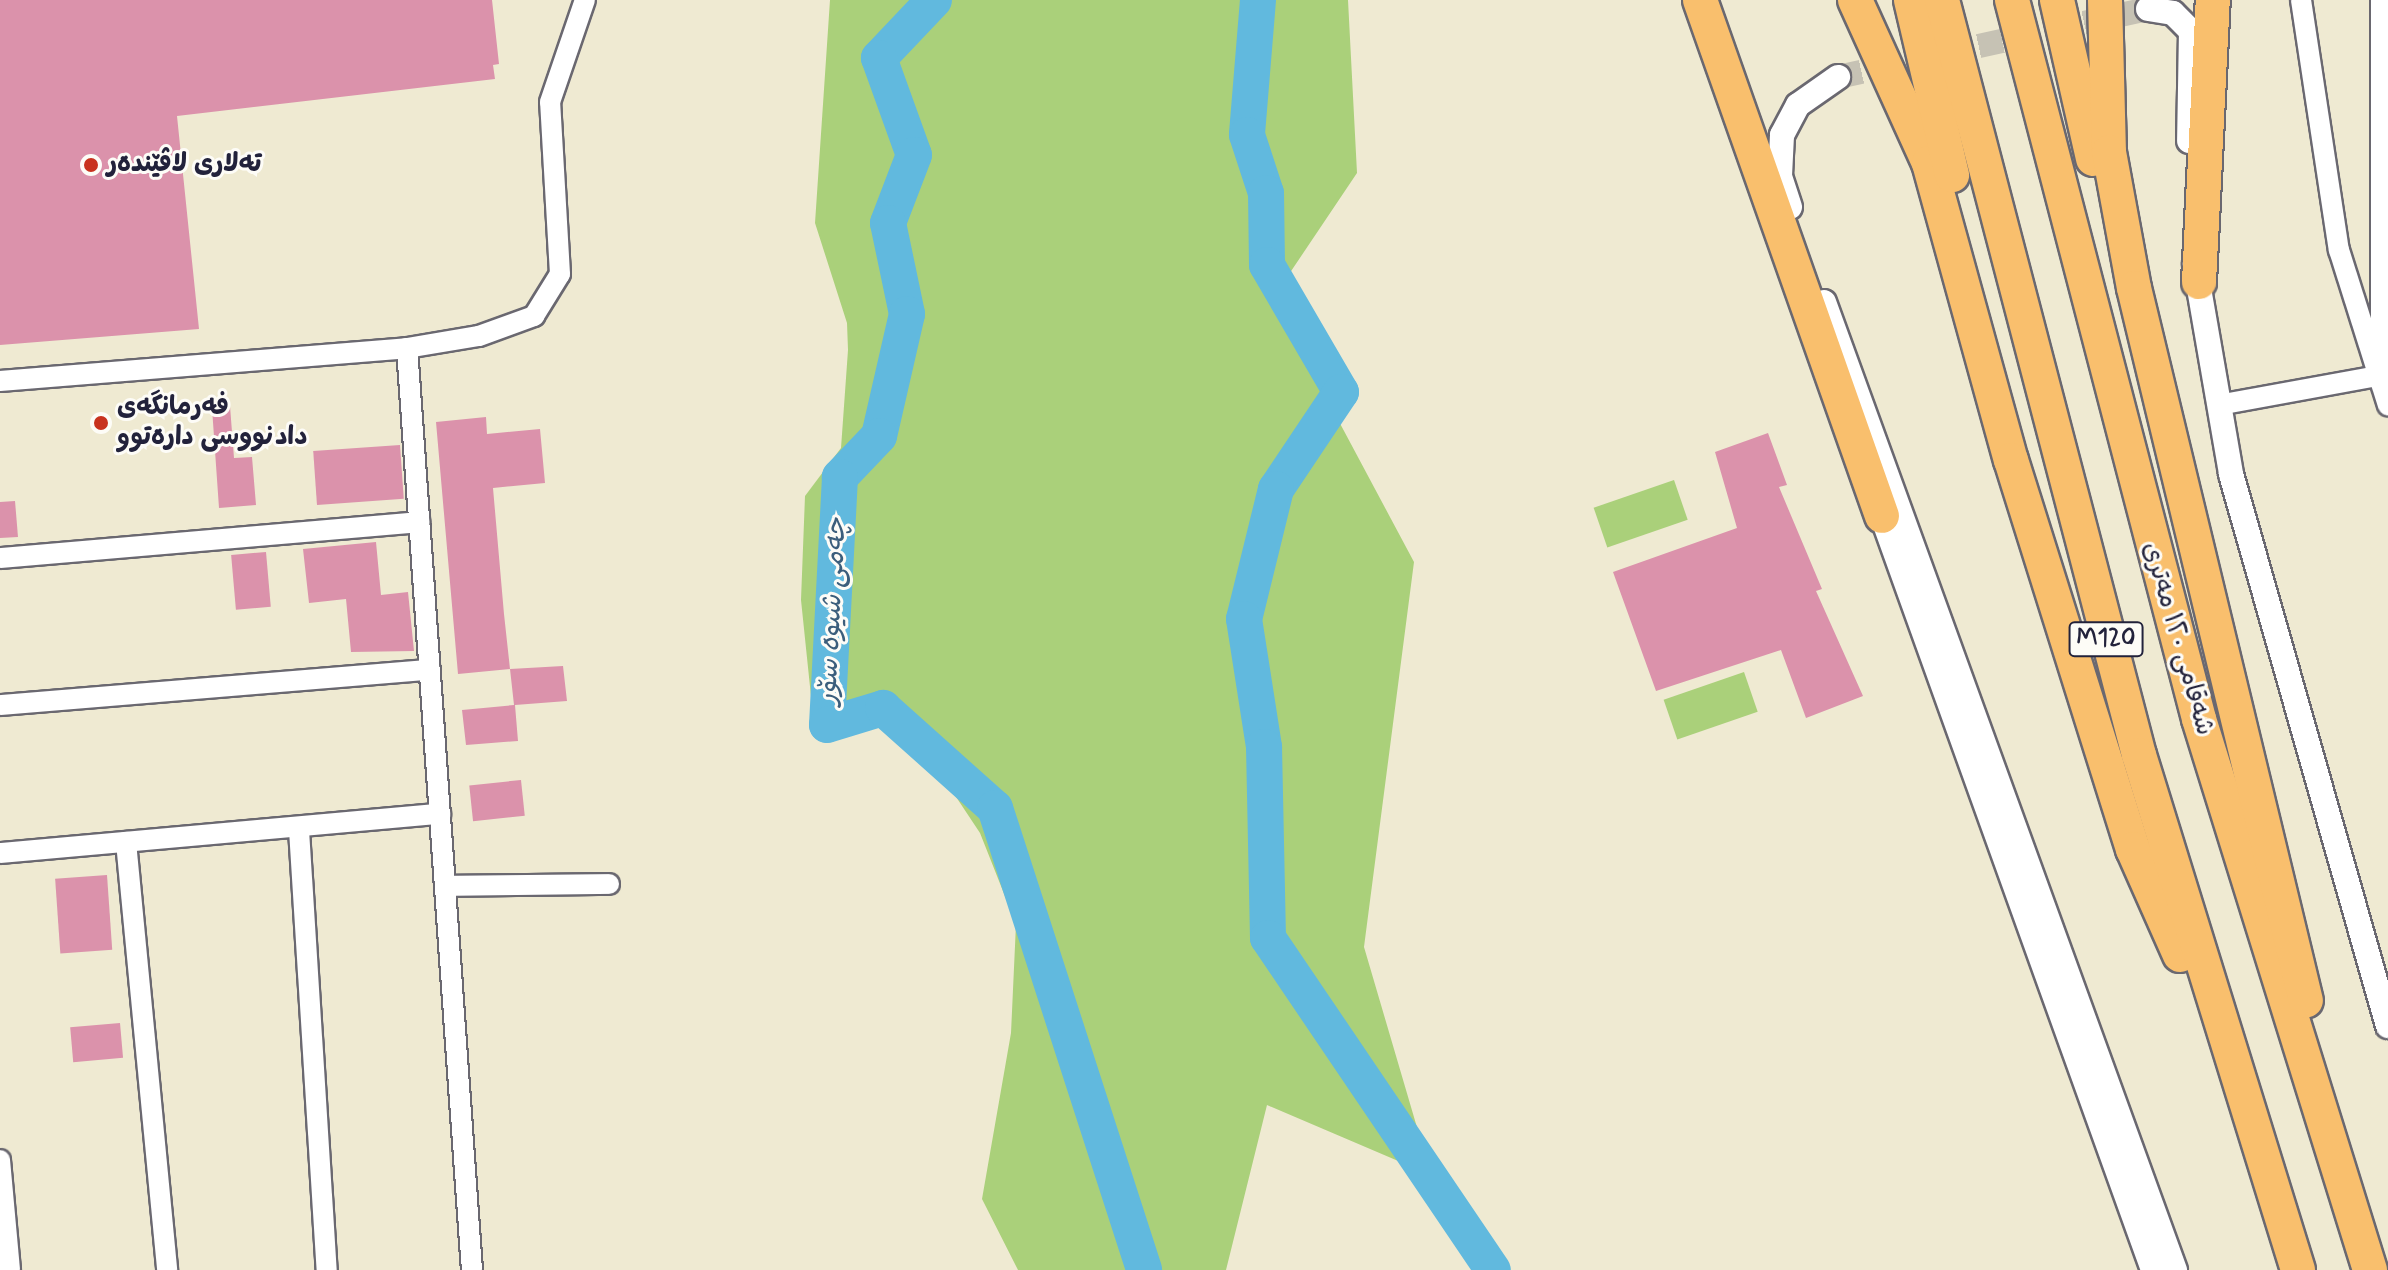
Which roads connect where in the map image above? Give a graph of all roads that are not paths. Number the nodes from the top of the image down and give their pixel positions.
1 (585, 0) edge
2 (1700, 0) edge
3 (1855, 0) edge
4 (1911, 0) edge
5 (1942, 0) edge
6 (2012, 0) edge
7 (2057, 0) edge
8 (2105, 0) edge
9 (2176, 0) edge
10 (2213, 0) edge
11 (2301, 0) edge
12 (2381, 0) edge
13 (1838, 77) tunnel mouth
14 (2199, 282) junction
15 (407, 348) junction
16 (2385, 374) edge
17 (0, 381) edge
18 (2218, 405) junction
19 (2388, 405) edge
20 (1882, 516) joint
21 (419, 522) junction
22 (0, 558) edge
23 (2064, 614) junction
24 (2215, 628) junction
25 (430, 670) junction
26 (0, 705) edge
27 (440, 814) junction
28 (299, 830) junction
29 (126, 842) junction
30 (0, 853) edge
31 (609, 884) dead end
32 (445, 886) junction
33 (2388, 1026) edge
34 (2240, 1090) junction
35 (2312, 1090) junction
36 (0, 1160) edge
37 (2354, 1221) junction
38 (2284, 1230) junction
39 (4, 1240) edge
40 (10, 1270) edge
41 (167, 1270) edge
42 (327, 1270) edge
43 (472, 1270) edge
44 (2153, 1270) edge
45 (2175, 1270) edge
46 (2289, 1270) edge
47 (2298, 1270) edge
48 (2370, 1270) edge
49 (2378, 1270) edge

1 - 15 street
2 - 20 highway
3 - 23 highway
4 - 23 highway
5 - 34 highway, M120
6 - 35 highway, شەقامی ١٢٠ مەتری / M120
7 - 24 highway
8 - 24 highway
9 - 14 street
10 - 14 highway
11 - 16 street
12 - 16 street
13 - 45 street
14 - 18 street
15 - 17 street
15 - 21 street
16 - 18 street
16 - 19 street
18 - 33 street
20 - 44 street
21 - 22 street
21 - 25 street
23 - 34 highway
24 - 35 highway
25 - 26 street
25 - 27 street
27 - 28 street
27 - 32 street
28 - 29 street
28 - 42 street
29 - 30 street
29 - 41 street
31 - 32 street
32 - 43 street
34 - 38 highway, M120
35 - 37 highway, شەقامی ١٢٠ مەتری / M120
36 - 39 street
37 - 48 highway, شەقامی ١٢٠ مەتری / M120
37 - 49 highway
38 - 46 highway
38 - 47 highway, M120
39 - 40 street

